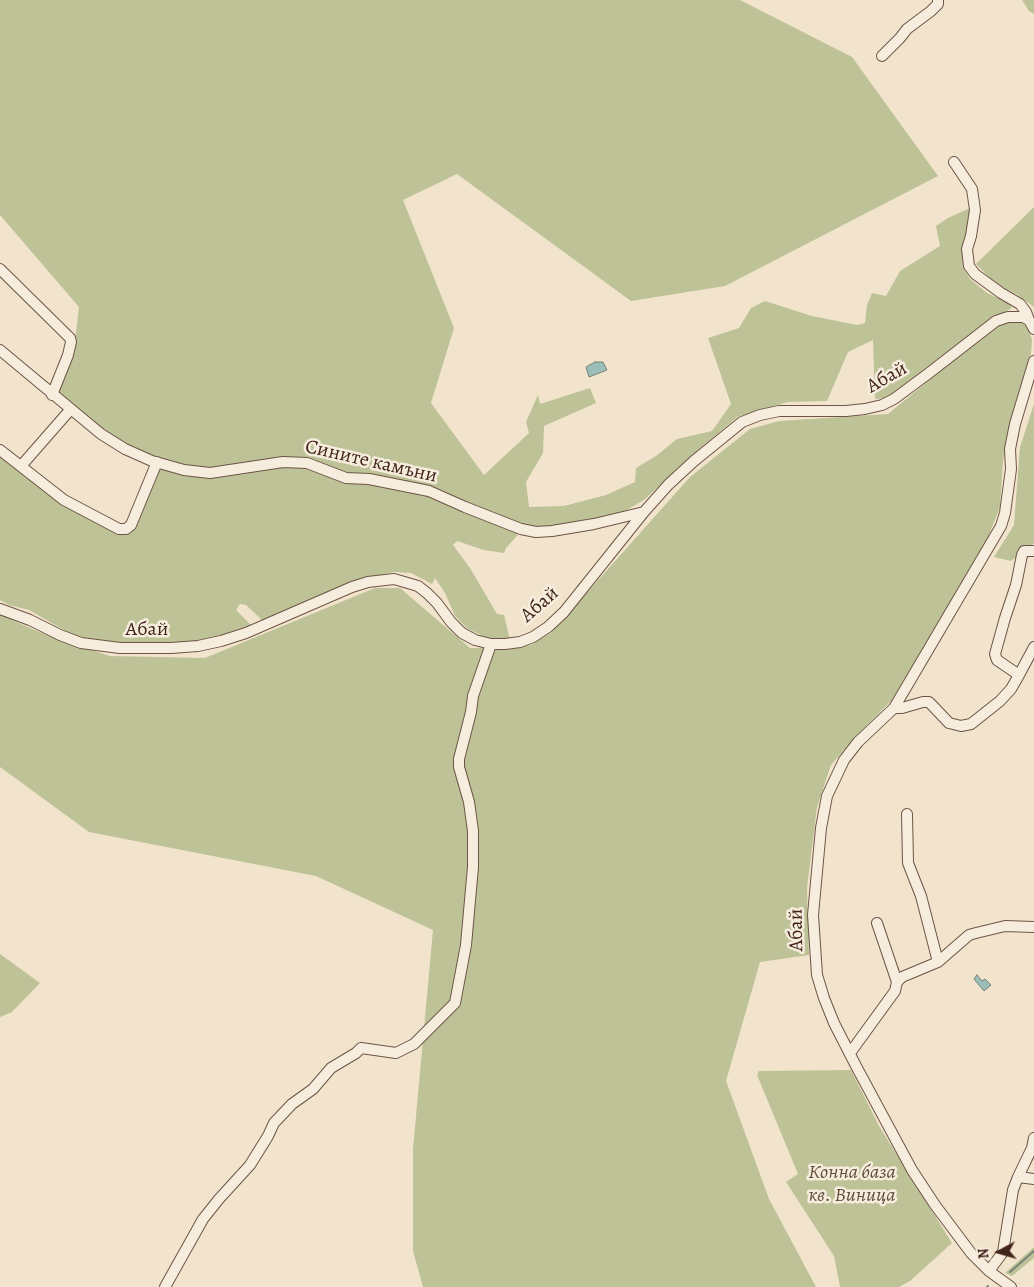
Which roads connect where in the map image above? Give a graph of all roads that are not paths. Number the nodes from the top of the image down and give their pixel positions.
1 (938, 0) edge
2 (882, 56) dead end
3 (954, 162) dead end
4 (0, 269) edge
5 (1031, 324) edge
6 (0, 350) edge
7 (1034, 361) edge
8 (52, 395) junction
9 (70, 410) junction
10 (0, 450) edge
11 (156, 462) junction
12 (21, 466) junction
13 (644, 512) junction
14 (1034, 551) edge
15 (0, 610) edge
16 (491, 644) junction
17 (1034, 647) edge
18 (1019, 675) junction
19 (894, 708) junction
20 (906, 814) dead end
21 (877, 923) dead end
22 (1034, 927) edge
23 (938, 962) junction
24 (897, 982) junction
25 (850, 1054) junction
26 (1034, 1138) edge
27 (1018, 1177) junction
28 (1034, 1179) edge
29 (989, 1271) junction
30 (164, 1287) edge
31 (1011, 1287) edge

1 - 2 street
3 - 5 street
4 - 8 street
5 - 13 street, Абай
6 - 8 street, Сините камъни
7 - 19 street, Абай
8 - 9 street, Сините камъни
9 - 11 street, Сините камъни
9 - 12 street
10 - 12 street
11 - 12 street
11 - 13 street, Сините камъни
13 - 16 street, Абай
14 - 18 street
15 - 16 street, Абай
16 - 30 street
17 - 18 street
18 - 19 street
19 - 25 street, Абай
20 - 23 street
21 - 24 street
22 - 23 street
23 - 24 street
24 - 25 street
25 - 29 street, Абай
26 - 27 street
27 - 28 street
27 - 29 street
29 - 31 street, Абай

